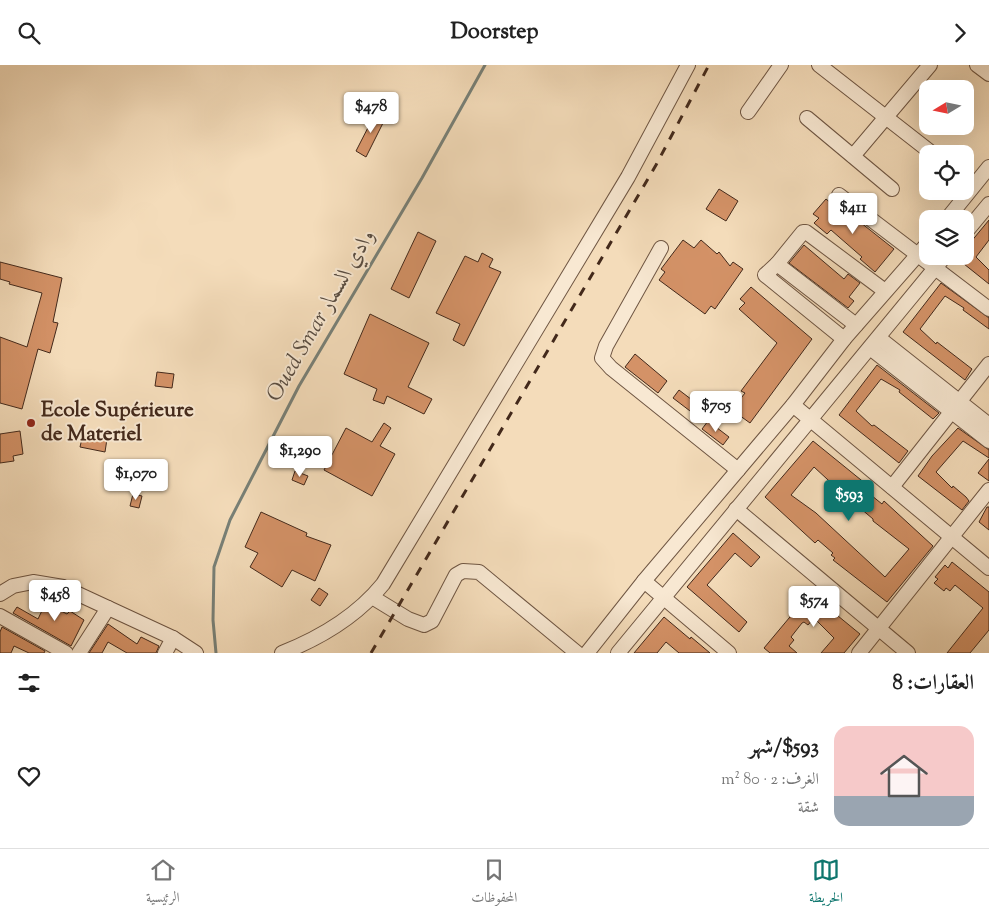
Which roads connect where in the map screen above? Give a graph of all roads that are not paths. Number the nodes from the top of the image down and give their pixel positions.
1 (688, 65) edge
2 (781, 65) edge
3 (818, 65) edge
4 (930, 65) edge
5 (977, 65) edge
6 (989, 74) edge
7 (748, 112) dead end
8 (807, 118) dead end
9 (886, 118) junction
10 (921, 145) edge
11 (853, 157) junction
12 (989, 167) edge
13 (974, 179) edge
14 (892, 189) dead end
15 (839, 195) dead end
16 (989, 204) edge
17 (974, 222) edge
18 (661, 248) dead end
19 (918, 255) junction
20 (777, 264) junction
21 (938, 265) edge
22 (935, 269) junction
23 (885, 291) junction
24 (989, 309) edge
25 (856, 325) junction
26 (844, 339) junction
27 (874, 343) junction
28 (989, 364) edge
29 (793, 405) junction
30 (955, 407) junction
31 (811, 419) junction
32 (989, 425) edge
33 (989, 441) edge
34 (738, 470) junction
35 (892, 487) junction
36 (989, 491) edge
37 (736, 509) junction
38 (952, 537) junction
39 (989, 568) edge
40 (644, 581) junction
41 (0, 594) edge
42 (372, 597) junction
43 (663, 597) junction
44 (108, 608) junction
45 (0, 616) edge
46 (880, 628) junction
47 (180, 645) edge
48 (66, 653) edge
49 (79, 653) edge
50 (165, 653) edge
51 (196, 653) edge
52 (282, 653) edge
53 (577, 653) edge
54 (587, 653) edge
55 (618, 653) edge
56 (729, 653) edge
57 (859, 653) edge
58 (908, 653) edge

1 - 42 street
2 - 7 street
3 - 9 street
4 - 9 street
5 - 6 street
8 - 11 street
9 - 10 street
9 - 11 street
11 - 14 street
12 - 13 street
15 - 19 street
16 - 17 street
18 - 34 street
19 - 22 street
19 - 23 street
20 - 23 street
20 - 25 street
20 - 26 street
21 - 22 street
22 - 24 street
22 - 27 street
23 - 25 street
25 - 26 street
26 - 29 street
27 - 30 street
27 - 31 street
28 - 30 street
29 - 31 street
29 - 34 street
30 - 32 street
30 - 33 street
30 - 35 street
31 - 35 street
31 - 37 street
34 - 40 street
35 - 38 street
36 - 38 street
37 - 43 street
37 - 46 street
38 - 39 street
38 - 46 street
40 - 43 street
40 - 54 street
41 - 44 street
42 - 52 street
42 - 53 street
43 - 55 street
43 - 56 street
44 - 47 street
44 - 49 street
45 - 48 street
46 - 57 street
46 - 58 street
47 - 50 street
47 - 51 street

